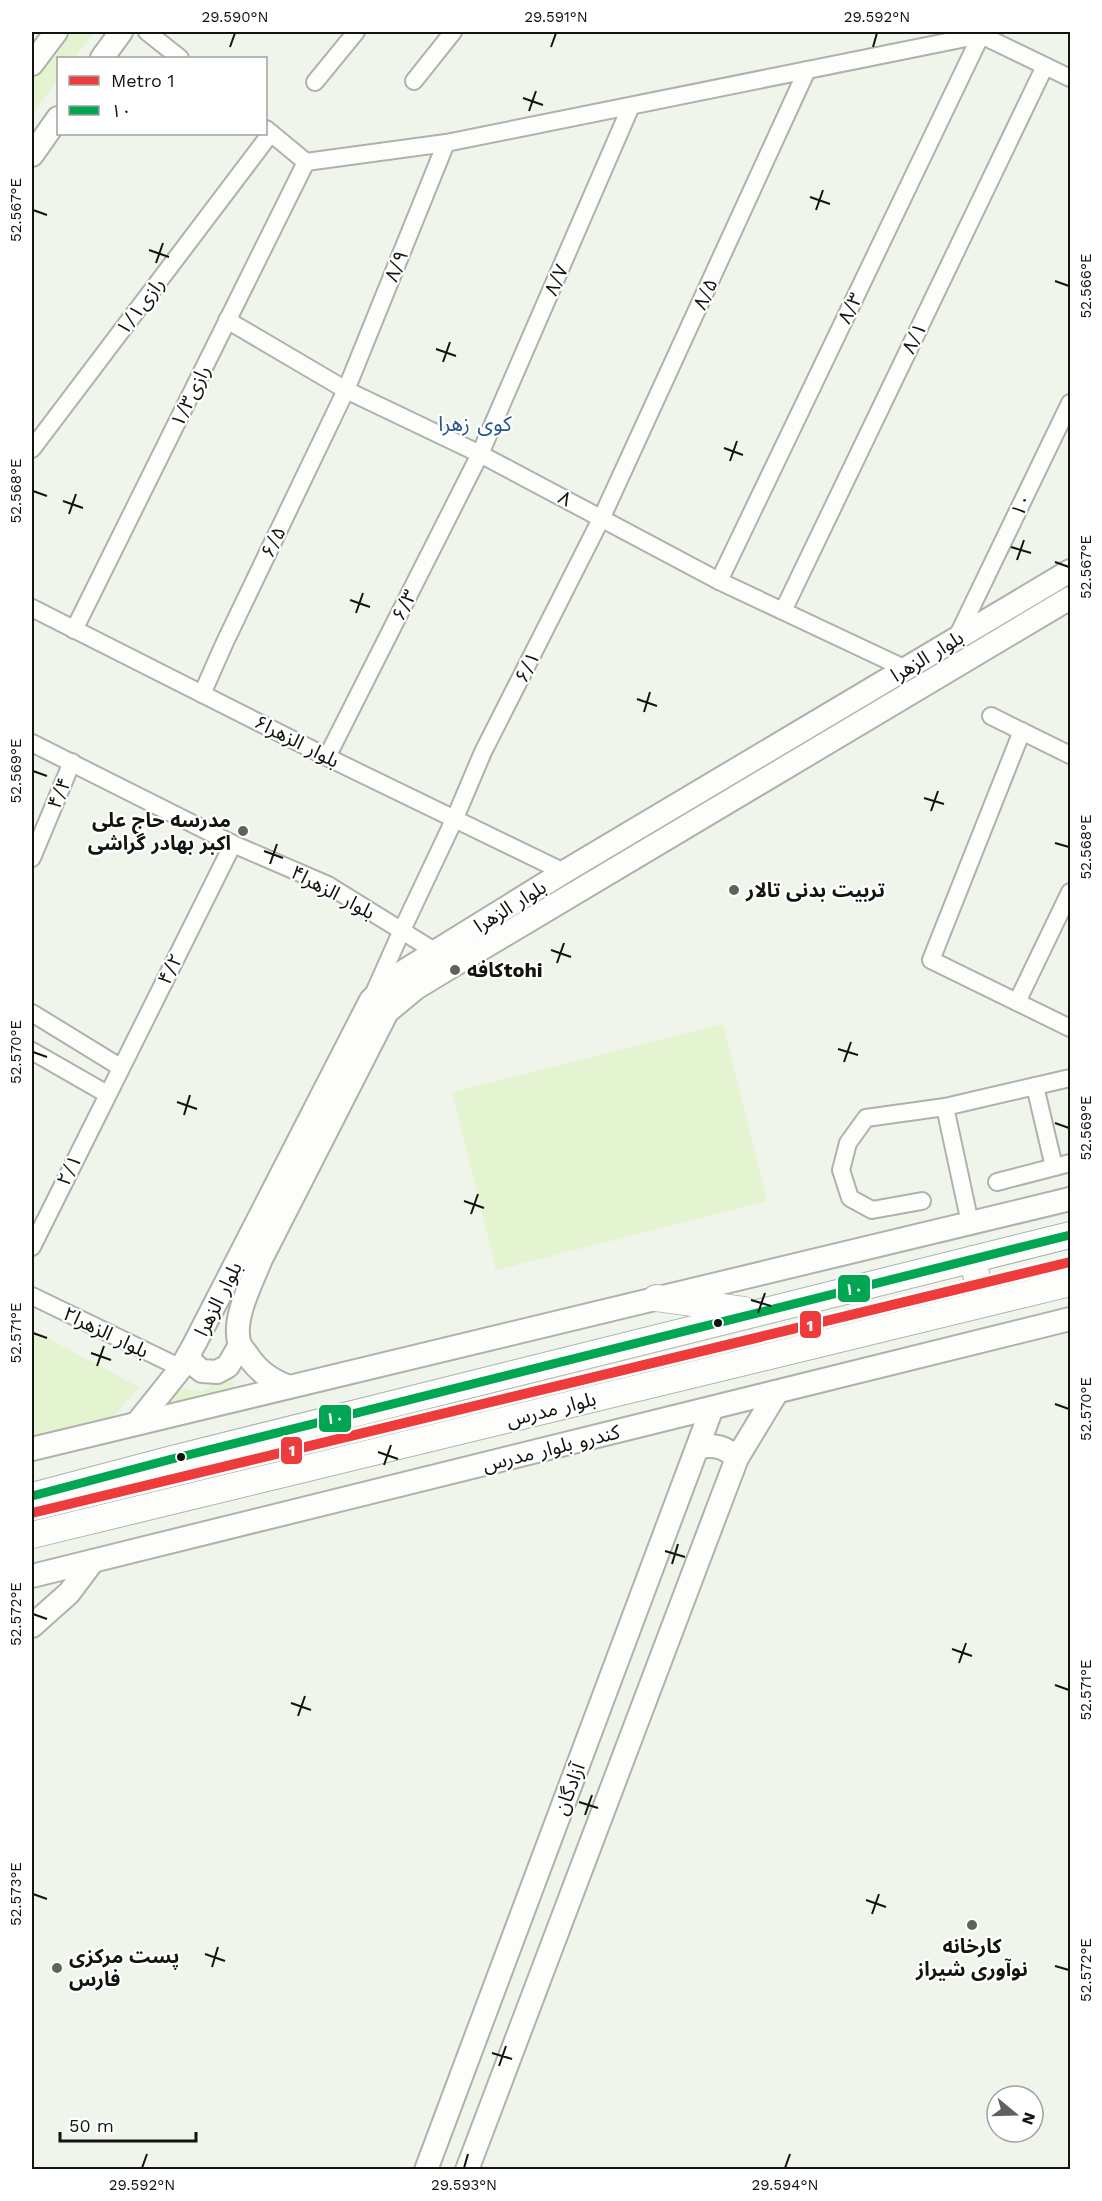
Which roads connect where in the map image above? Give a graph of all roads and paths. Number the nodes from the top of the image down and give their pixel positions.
1 (56, 32) edge
2 (121, 32) edge
3 (147, 32) edge
4 (356, 32) edge
5 (450, 33) edge
6 (981, 35) junction
7 (103, 57) edge
8 (179, 57) edge
9 (32, 64) edge
10 (1045, 66) junction
11 (807, 70) junction
12 (1071, 78) edge
13 (414, 81) dead end
14 (315, 82) dead end
15 (632, 105) junction
16 (57, 119) edge
17 (268, 131) edge
18 (265, 135) edge
19 (446, 143) junction
20 (32, 155) edge
21 (306, 162) junction
22 (227, 320) junction
23 (346, 390) junction
24 (1071, 403) edge
25 (32, 449) edge
26 (480, 454) junction
27 (602, 518) junction
28 (1071, 571) edge
29 (719, 581) junction
30 (1071, 598) edge
31 (32, 608) edge
32 (783, 611) junction
33 (74, 630) junction
34 (956, 639) junction
35 (906, 669) junction
36 (202, 694) junction
37 (991, 716) dead end
38 (1022, 731) junction
39 (32, 743) edge
40 (1071, 755) edge
41 (327, 757) junction
42 (72, 762) junction
43 (455, 818) junction
44 (233, 844) junction
45 (32, 858) edge
46 (564, 872) junction
47 (1071, 892) edge
48 (402, 930) junction
49 (436, 952) junction
50 (371, 1000) junction
51 (1017, 1002) junction
52 (32, 1013) edge
53 (1071, 1028) edge
54 (32, 1051) edge
55 (120, 1067) junction
56 (1071, 1078) edge
57 (1035, 1086) junction
58 (107, 1094) junction
59 (945, 1107) junction
60 (1071, 1163) edge
61 (1054, 1167) junction
62 (997, 1182) dead end
63 (1071, 1199) edge
64 (922, 1201) dead end
65 (970, 1223) junction
66 (1071, 1235) edge
67 (32, 1247) edge
68 (973, 1259) junction
69 (1071, 1283) edge
70 (32, 1296) edge
71 (656, 1298) junction
72 (982, 1304) junction
73 (759, 1312) junction
74 (1071, 1319) edge
75 (240, 1345) junction
76 (185, 1361) junction
77 (289, 1387) junction
78 (777, 1392) junction
79 (712, 1408) junction
80 (137, 1423) junction
81 (699, 1447) junction
82 (32, 1449) edge
83 (737, 1458) junction
84 (32, 1496) edge
85 (32, 1535) edge
86 (93, 1561) junction
87 (32, 1576) edge
88 (32, 1626) edge
89 (426, 2169) edge
90 (467, 2169) edge

1 - 9 main road
2 - 7 main road
3 - 8 street
4 - 14 street
5 - 13 street
6 - 10 street
6 - 11 street
6 - 29 street, ۸/۳
10 - 12 street
10 - 32 street, ۸/۱
11 - 15 street
11 - 27 street, ۸/۵
15 - 19 street
15 - 26 street, ۸/۷
16 - 20 main road
17 - 21 street
18 - 25 street, رازی۱/۱
19 - 21 street
19 - 23 street, ۸/۹
21 - 22 street, رازی۱/۳
22 - 23 street, ۸
22 - 33 street, رازی۱/۳
23 - 26 street, ۸
23 - 36 street, ۶/۵
24 - 34 street, ۱۰
26 - 27 street, ۸
26 - 41 street, ۶/۳
27 - 29 street, ۸
27 - 43 street, ۶/۱
28 - 34 main road, بلوار الزهرا
29 - 32 street, ۸
30 - 75 main road, بلوار الزهرا
31 - 33 street, بلوار الزهرا۶
32 - 35 street, ۸
33 - 36 street, بلوار الزهرا۶
34 - 35 main road, بلوار الزهرا
35 - 46 main road, بلوار الزهرا
36 - 41 street, بلوار الزهرا۶
37 - 38 street
38 - 40 street
38 - 51 street
39 - 42 street, بلوار الزهرا۴
41 - 43 street, بلوار الزهرا۶
42 - 44 street, بلوار الزهرا۴
42 - 45 street, ۴/۴
43 - 46 street, بلوار الزهرا۶
43 - 48 street, ۶/۱
44 - 48 street, بلوار الزهرا۴
44 - 55 street, ۴/۲
46 - 49 main road, بلوار الزهرا
47 - 51 street
48 - 49 street, بلوار الزهرا۴
48 - 50 street, ۶/۱
49 - 50 main road, بلوار الزهرا
50 - 76 main road, بلوار الزهرا
51 - 53 street
52 - 55 street
54 - 58 street
55 - 58 street, ۴/۲
56 - 57 street
57 - 59 street
57 - 61 street
58 - 67 street, ۲/۱
59 - 64 street
59 - 65 street
60 - 61 street
61 - 62 street
63 - 65 main road
65 - 71 main road
66 - 68 main road
68 - 72 main road
68 - 73 main road
69 - 72 main road, بلوار مدرس
70 - 76 street, بلوار الزهرا۲
71 - 73 main road
71 - 77 main road
72 - 85 main road, بلوار مدرس
73 - 84 main road
74 - 78 main road, کندرو بلوار مدرس
75 - 76 main road
75 - 77 main road, بلوار الزهرا
76 - 80 main road, بلوار الزهرا
77 - 80 main road
78 - 79 main road, کندرو بلوار مدرس
78 - 83 main road, آزادگان
79 - 81 main road, آزادگان
79 - 86 main road, کندرو بلوار مدرس
80 - 82 main road
81 - 83 main road
81 - 89 main road, آزادگان
83 - 90 main road, آزادگان
86 - 87 main road, کندرو بلوار مدرس
86 - 88 main road

